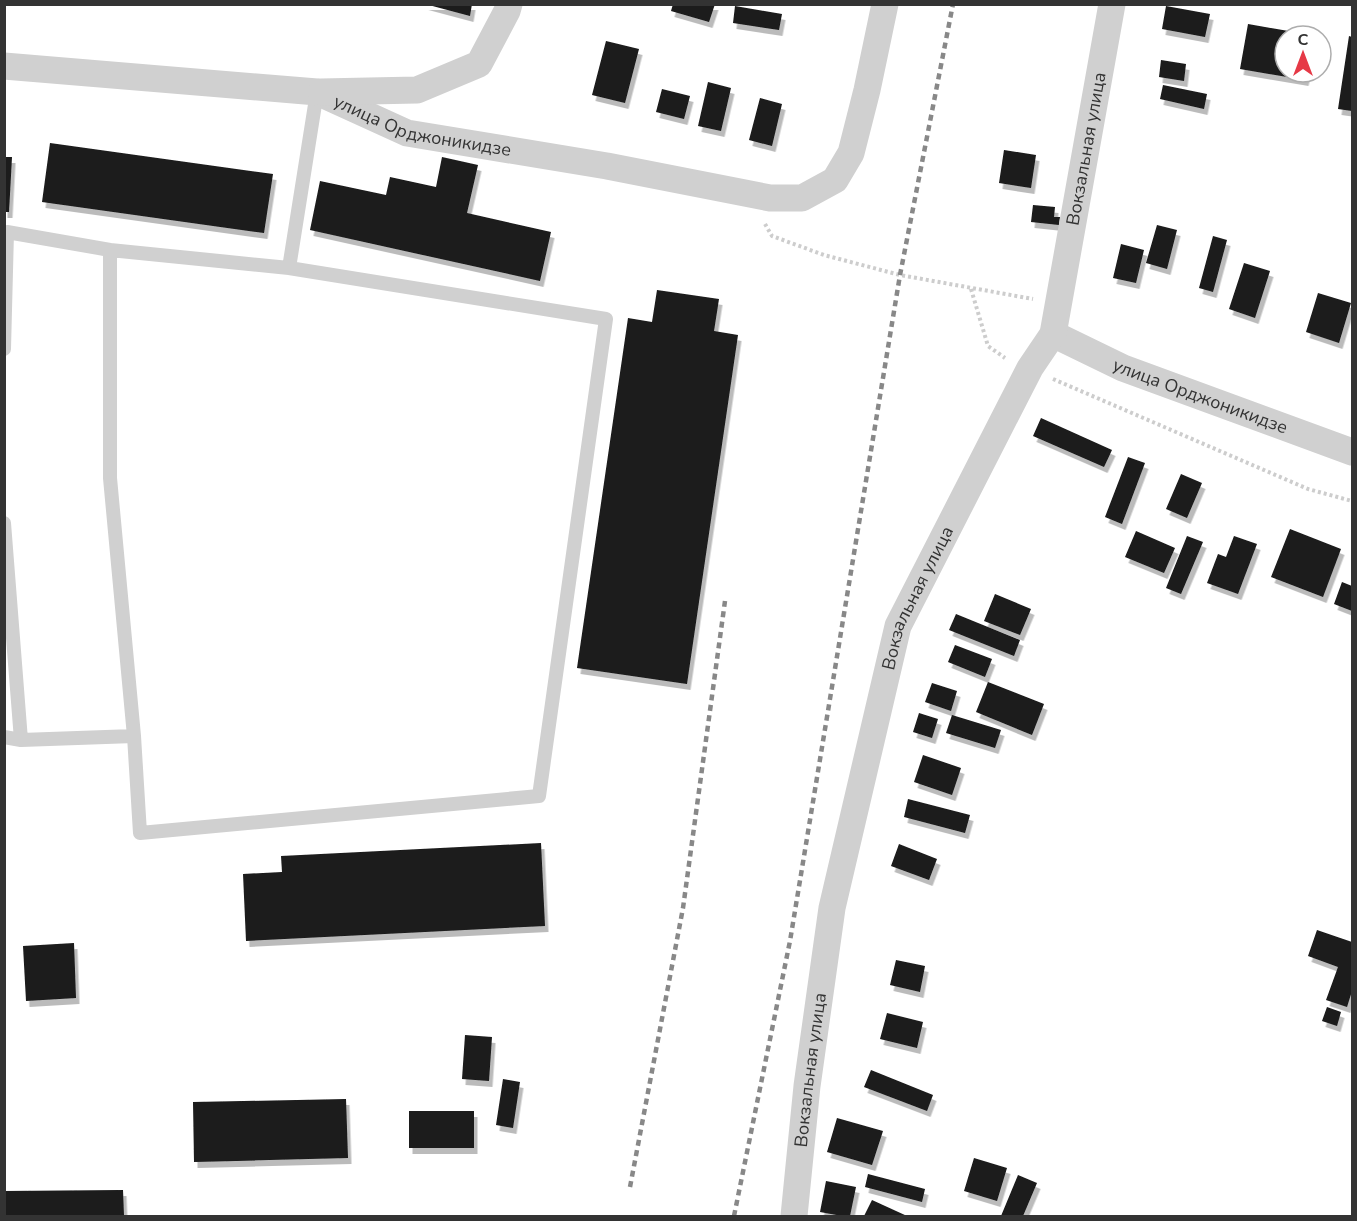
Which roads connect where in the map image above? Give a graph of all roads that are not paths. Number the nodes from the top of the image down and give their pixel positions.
1 (509, 4) edge
2 (885, 4) edge
3 (1112, 4) edge
4 (4, 66) edge
5 (317, 92) junction
6 (110, 250) junction
7 (289, 268) junction
8 (1053, 334) junction
9 (4, 349) edge
10 (1353, 452) edge
11 (4, 523) edge
12 (134, 736) junction
13 (4, 737) edge
14 (21, 740) junction
15 (794, 1216) edge

1 - 5 street
2 - 5 street, улица Орджоникидзе
3 - 8 street, Вокзальная улица
4 - 5 street, улица Орджоникидзе
5 - 7 lane
6 - 7 lane
6 - 9 lane
6 - 12 lane
7 - 12 lane
8 - 10 street, улица Орджоникидзе
8 - 15 street, Вокзальная улица
11 - 14 lane
12 - 14 lane
13 - 14 lane

